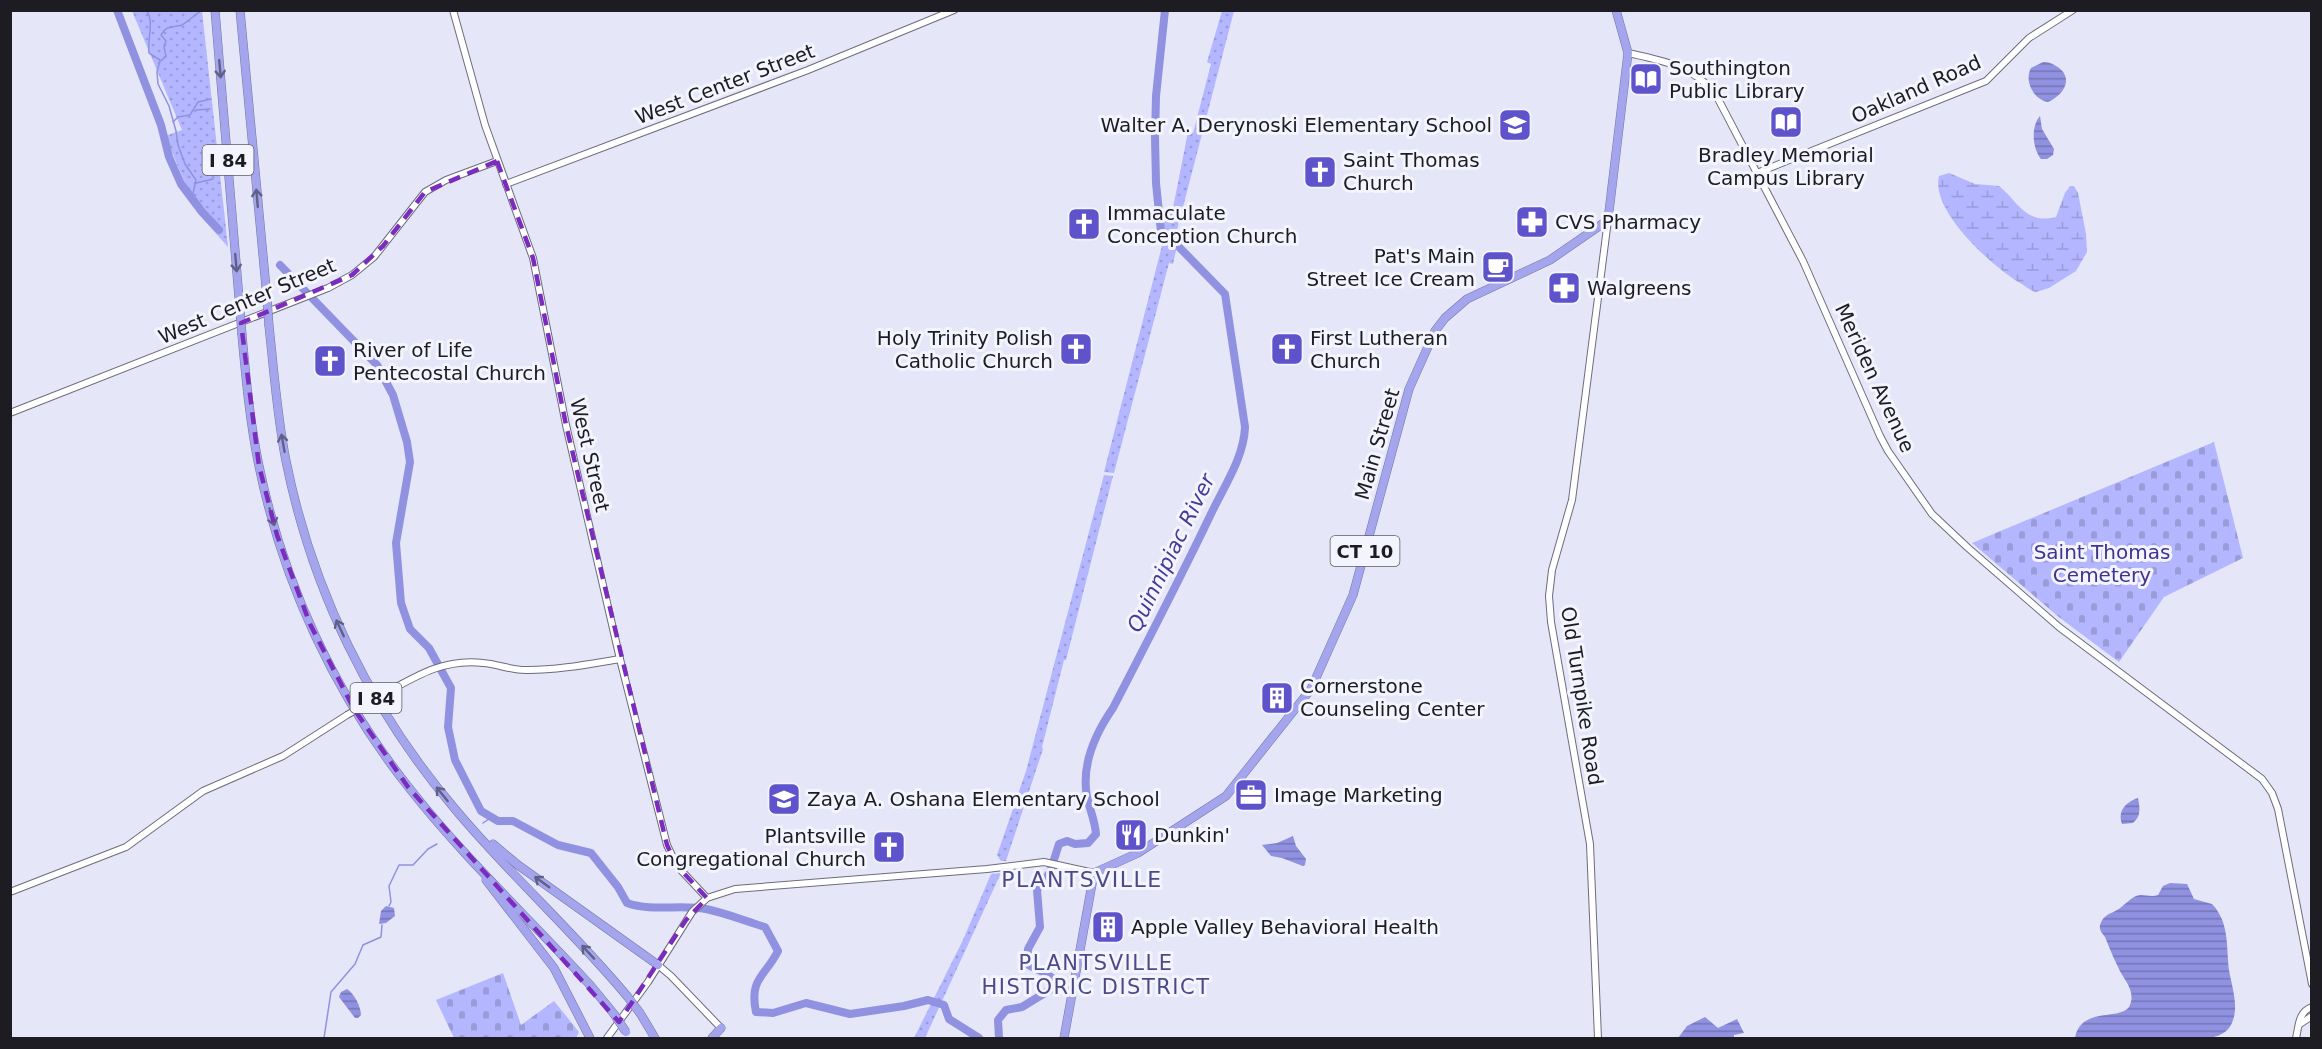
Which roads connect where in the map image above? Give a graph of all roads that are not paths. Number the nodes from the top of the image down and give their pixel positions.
1 (215, 10) edge
2 (240, 10) edge
3 (453, 10) edge
4 (954, 10) edge
5 (1616, 10) edge
6 (2073, 10) edge
7 (1628, 53) junction
8 (497, 161) junction
9 (1757, 174) junction
10 (506, 184) junction
11 (1608, 219) junction
12 (10, 413) edge
13 (620, 659) junction
14 (456, 811) junction
15 (456, 842) junction
16 (1094, 873) junction
17 (10, 892) edge
18 (708, 898) junction
19 (658, 965) junction
20 (2312, 984) edge
21 (2312, 1007) edge
22 (2312, 1016) edge
23 (2300, 1024) junction
24 (721, 1028) joint
25 (628, 1035) edge
26 (590, 1038) edge
27 (607, 1038) edge
28 (656, 1038) edge
29 (712, 1038) edge
30 (1064, 1038) edge
31 (1598, 1038) edge
32 (2296, 1038) edge

1 -> 15 highway, I 84, bridge
14 -> 2 highway, I 84, bridge
3 - 8 main road, West Street
4 - 10 main road, West Center Street
5 - 7 highway
6 - 9 main road, Oakland Road
7 - 9 main road, Meriden Avenue
7 - 11 highway
8 - 10 main road, West Street
8 - 12 main road, West Center Street
9 - 20 main road, Meriden Avenue
10 - 13 main road, West Street
11 - 16 highway, Main Street / CT 10
11 - 31 main road, Old Turnpike Road
13 - 17 main road, bridge
13 - 18 main road, West Street
19 -> 14 highway
28 -> 14 highway, I 84, bridge
15 - 25 highway, I 84, bridge
15 - 26 highway
16 - 18 main road
16 - 30 highway
18 - 19 main road
19 - 24 main road
19 - 27 main road
21 - 23 main road
22 - 23 main road
23 - 32 main road
24 - 29 highway

